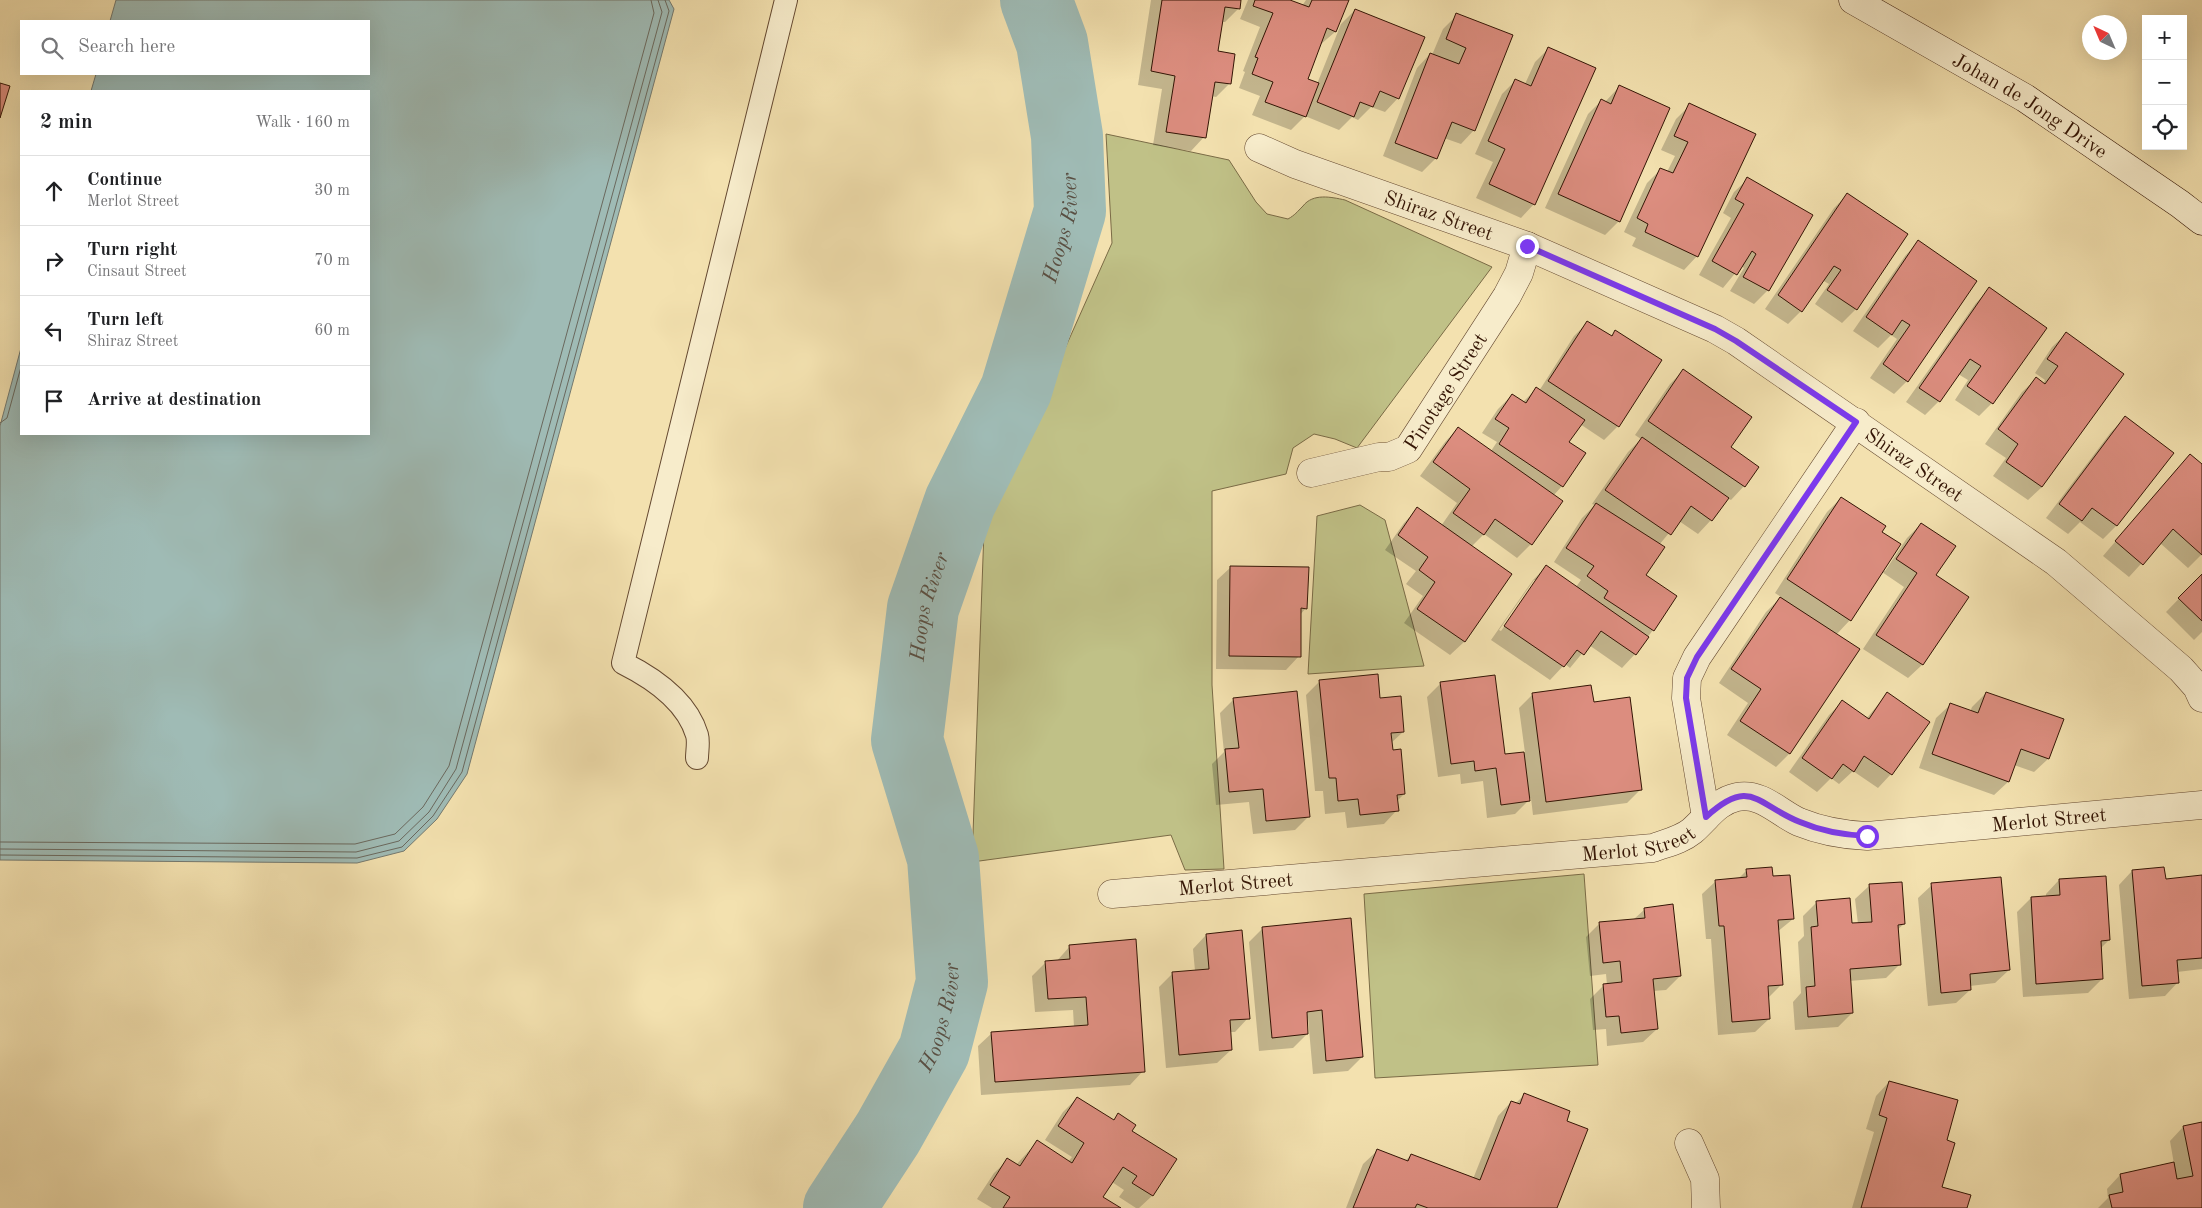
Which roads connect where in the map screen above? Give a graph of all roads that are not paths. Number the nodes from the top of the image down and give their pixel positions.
1 (786, 0) edge
2 (1853, 0) edge
3 (1259, 148) dead end
4 (2202, 221) edge
5 (1527, 246) junction
6 (1856, 422) junction
7 (1311, 473) dead end
8 (2202, 698) edge
9 (697, 758) dead end
10 (2202, 805) edge
11 (1706, 817) junction
12 (1112, 894) dead end
13 (1689, 1143) dead end
14 (1706, 1208) edge

1 - 9 lane
2 - 4 street, Johan de Jong Drive
3 - 5 street, Shiraz Street
5 - 6 street, Shiraz Street
5 - 7 street, Pinotage Street
6 - 8 street, Shiraz Street
6 - 11 street
10 - 11 street, Merlot Street
11 - 12 street, Merlot Street
13 - 14 street

